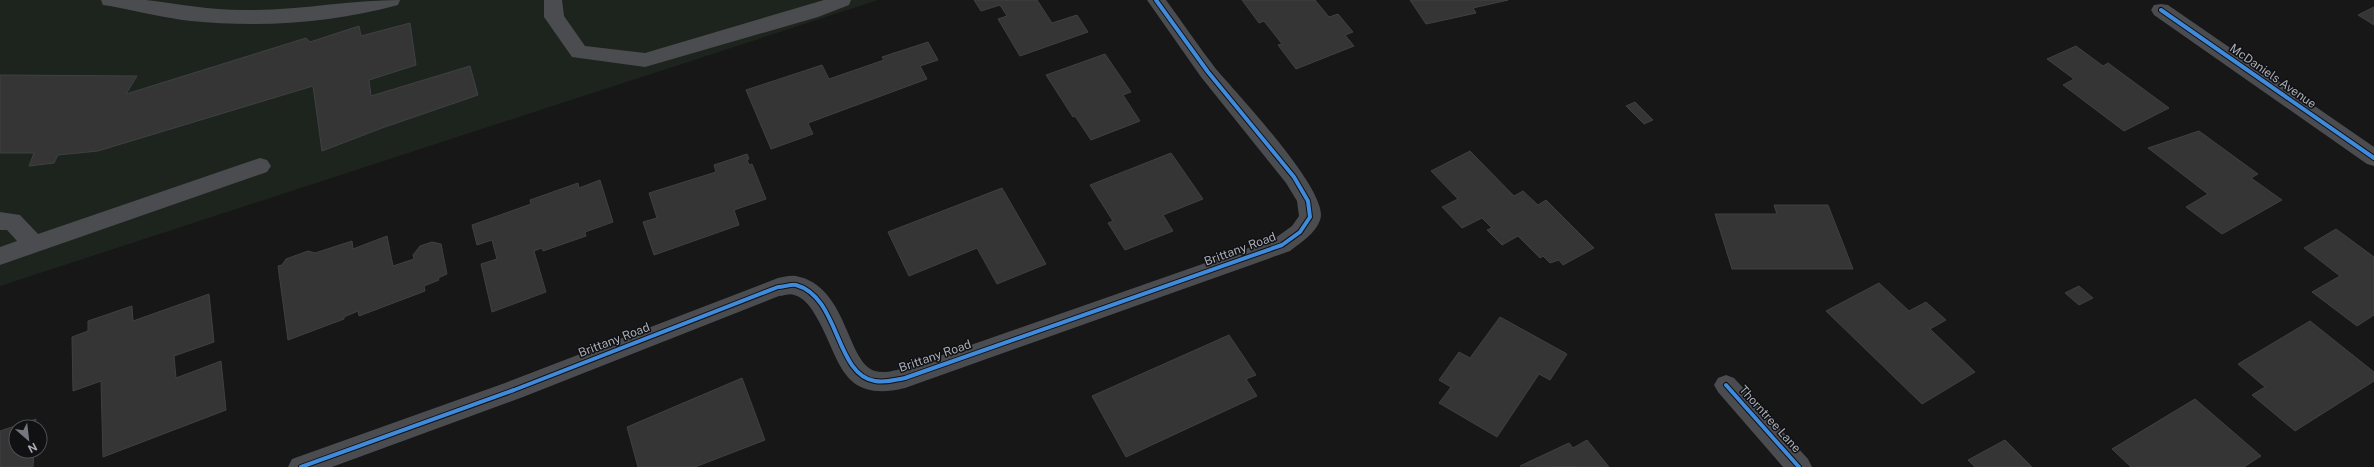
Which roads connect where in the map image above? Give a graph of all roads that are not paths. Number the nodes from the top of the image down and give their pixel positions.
1 (110, 0) edge
2 (391, 0) edge
3 (553, 0) edge
4 (842, 0) edge
5 (1156, 0) edge
6 (2161, 10) dead end
7 (2374, 158) edge
8 (260, 166) dead end
9 (0, 221) edge
10 (35, 245) junction
11 (0, 256) edge
12 (1726, 385) dead end
13 (300, 467) edge
14 (1799, 467) edge

1 - 2 street
3 - 4 street
5 - 13 street, Brittany Road
6 - 7 street, McDaniels Avenue
8 - 10 street
9 - 10 street
10 - 11 street
12 - 14 street, Thorntree Lane

